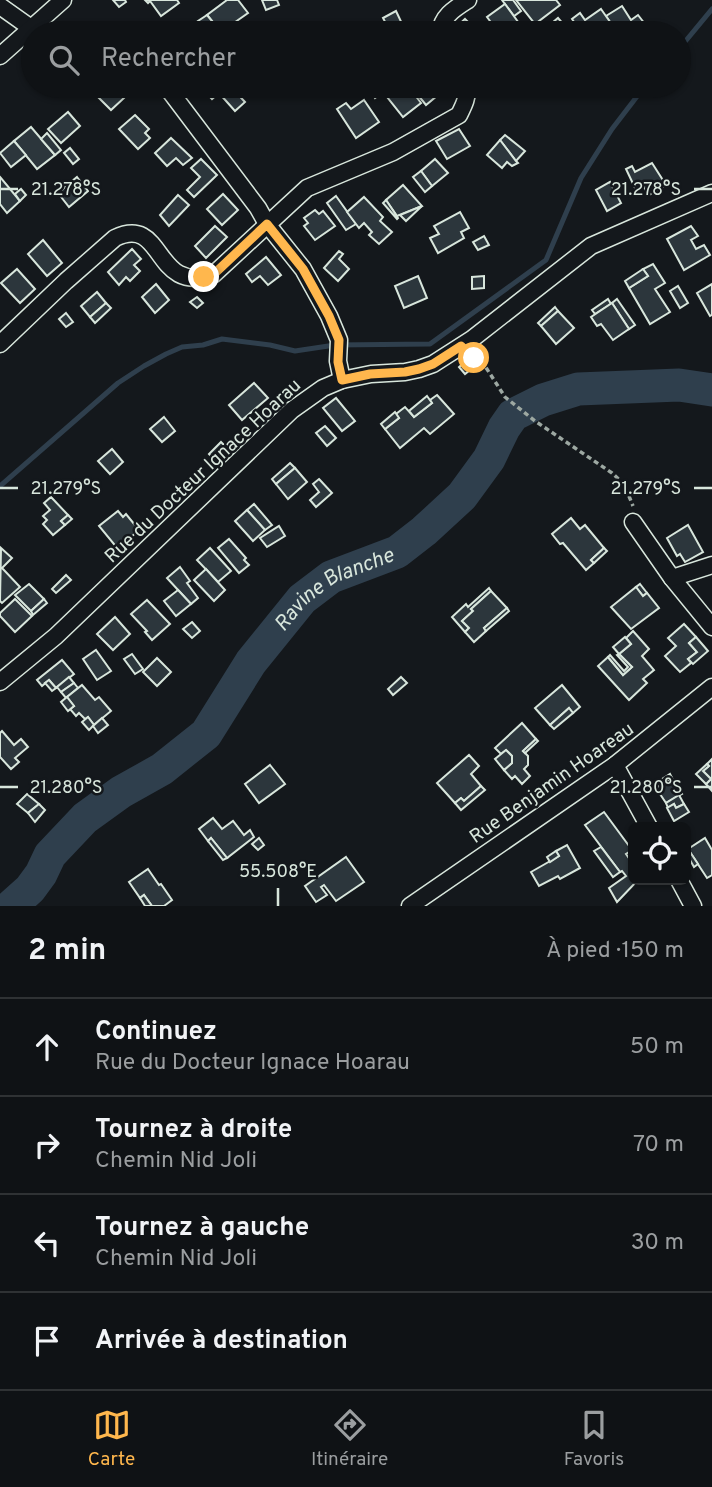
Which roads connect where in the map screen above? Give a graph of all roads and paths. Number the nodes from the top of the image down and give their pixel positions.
1 (62, 0) edge
2 (468, 0) edge
3 (0, 6) edge
4 (21, 21) edge
5 (39, 21) edge
6 (443, 21) edge
7 (21, 37) edge
8 (0, 56) edge
9 (175, 98) edge
10 (467, 98) edge
11 (712, 193) edge
12 (267, 224) junction
13 (467, 342) junction
14 (0, 344) edge
15 (342, 380) junction
16 (633, 523) joint
17 (712, 565) edge
18 (671, 578) junction
19 (712, 627) edge
20 (0, 682) edge
21 (712, 687) edge
22 (615, 765) junction
23 (646, 822) edge
24 (682, 885) edge
25 (410, 906) edge
26 (693, 906) edge

1 - 5 street
2 - 6 street
3 - 4 street
7 - 8 street
9 - 12 street
10 - 12 street
11 - 13 street, Rue du Docteur Ignace Hoarau
12 - 14 street
12 - 15 street
13 - 15 street, Rue du Docteur Ignace Hoarau
13 - 16 path
15 - 20 street, Rue du Docteur Ignace Hoarau
16 - 18 street
17 - 18 street
18 - 19 street
21 - 22 street, Rue Benjamin Hoareau
22 - 23 street
22 - 25 street, Rue Benjamin Hoareau
24 - 26 street

